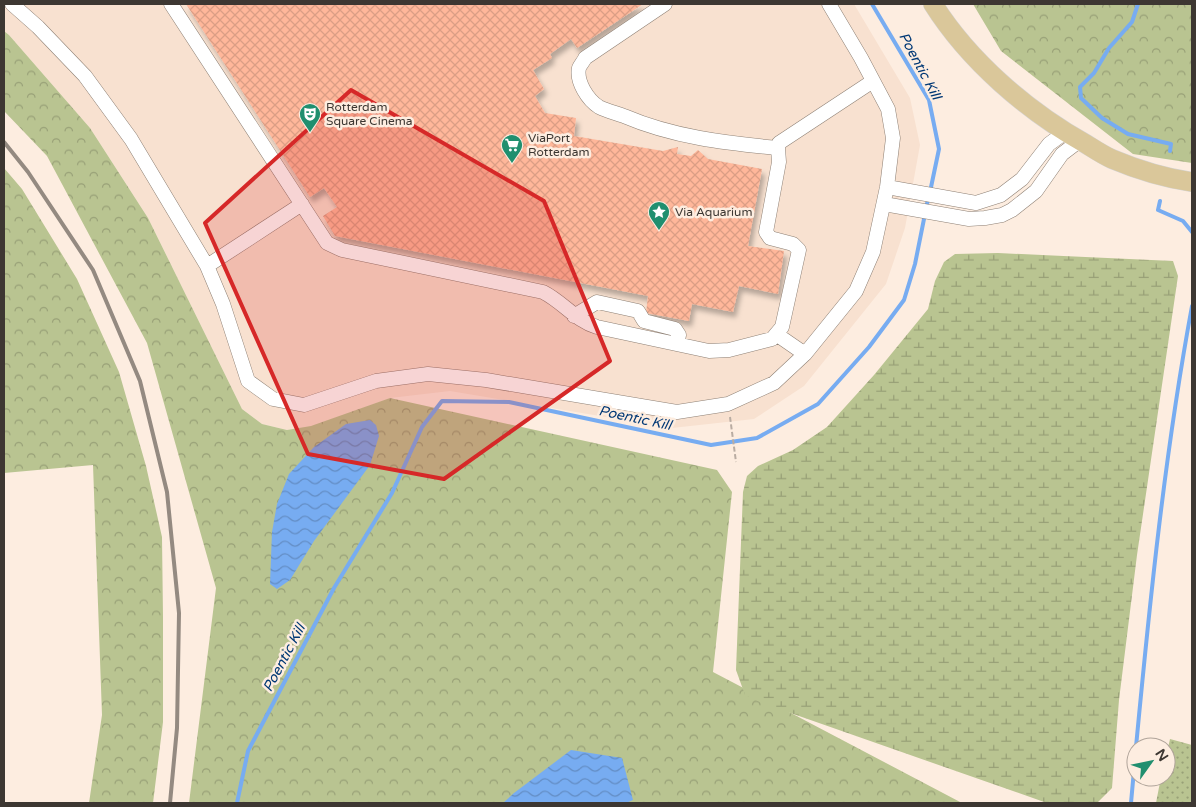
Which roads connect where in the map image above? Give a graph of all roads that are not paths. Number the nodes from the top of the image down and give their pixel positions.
1 (12, 4) edge
2 (171, 4) edge
3 (665, 4) edge
4 (829, 4) edge
5 (933, 4) edge
6 (873, 81) junction
7 (1072, 137) junction
8 (778, 148) junction
9 (1192, 182) edge
10 (887, 187) junction
11 (302, 204) junction
12 (884, 204) junction
13 (207, 266) junction
14 (574, 316) junction
15 (776, 334) junction
16 (677, 344) junction
17 (805, 354) junction

1 - 13 lane
2 - 11 lane
3 - 8 lane
4 - 6 lane
5 - 7 main road
6 - 8 lane
6 - 10 lane
7 - 9 main road
7 - 10 lane
7 - 12 lane
8 - 15 lane
10 - 12 lane
11 - 13 lane
11 - 14 lane
12 - 17 lane
13 - 17 lane
14 - 16 lane
14 - 16 lane
15 - 16 lane
15 - 17 lane

